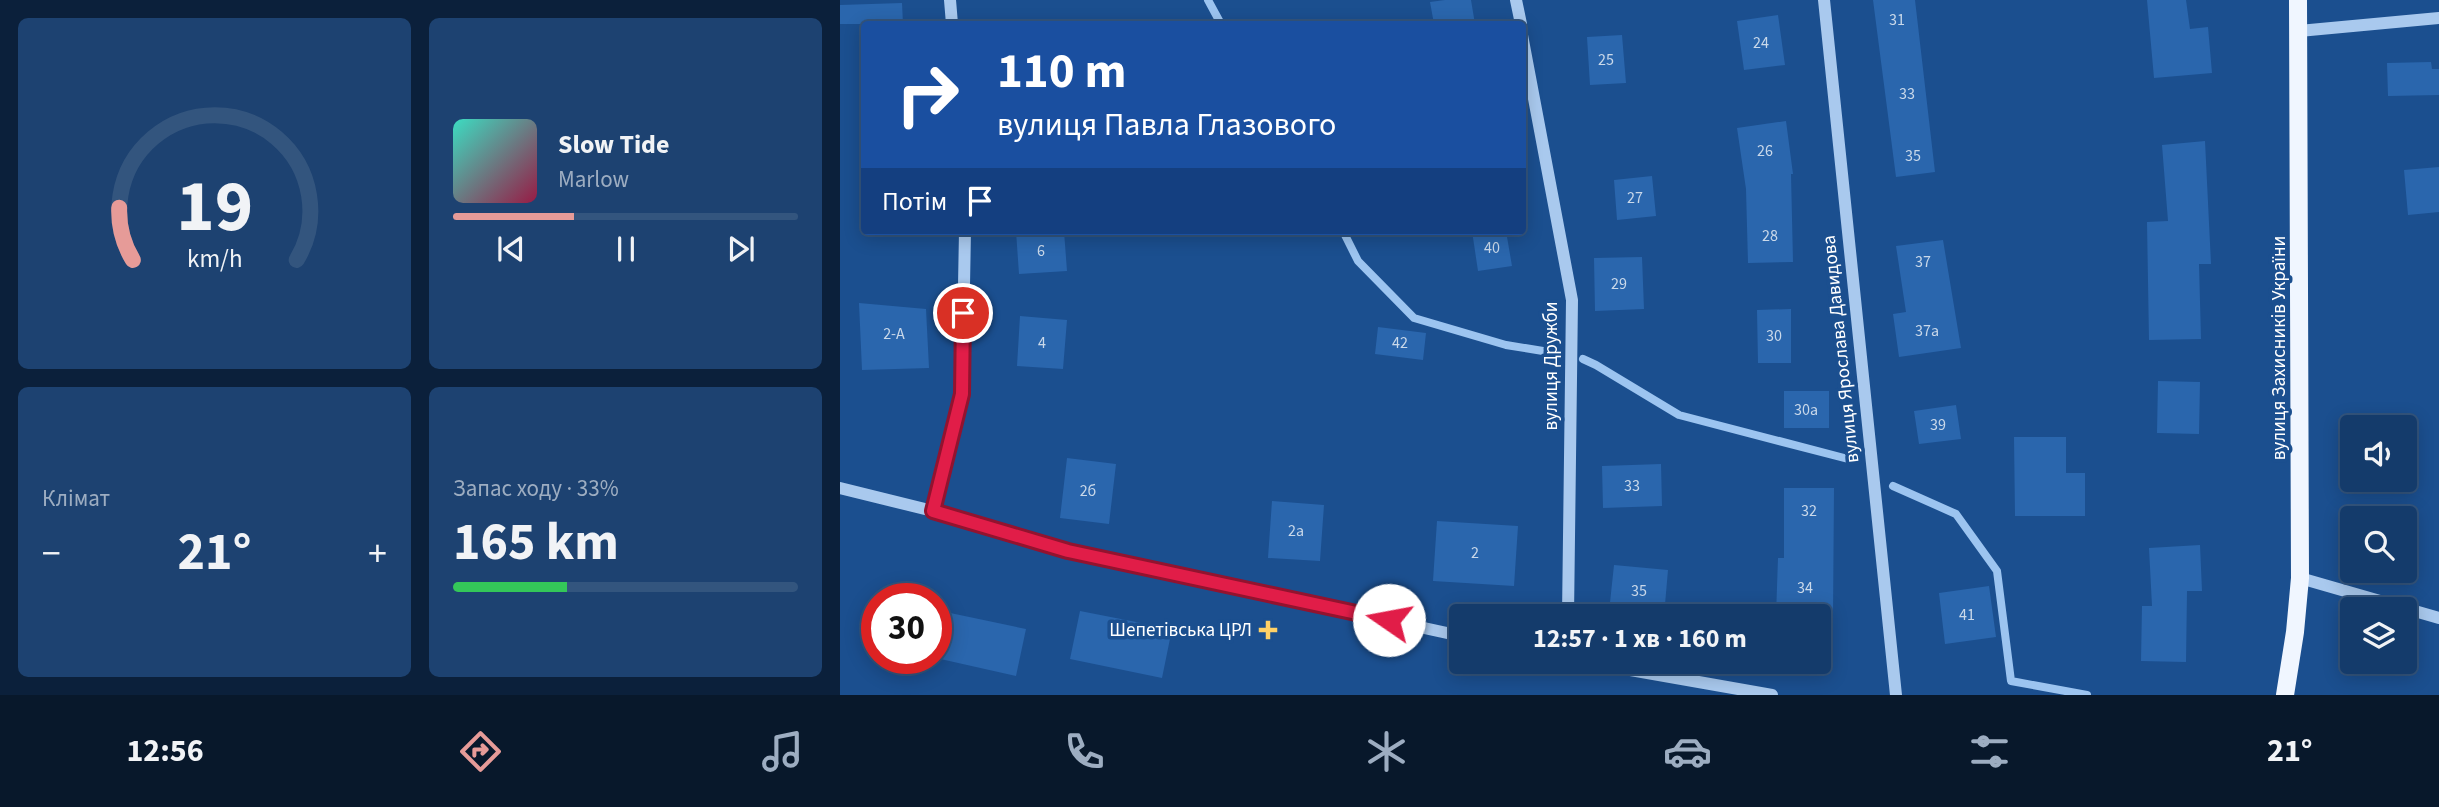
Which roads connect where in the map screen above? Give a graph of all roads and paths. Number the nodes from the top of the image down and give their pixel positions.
1 (950, 0) edge
2 (1516, 0) edge
3 (1824, 0) edge
4 (2298, 0) edge
5 (2439, 18) edge
6 (952, 21) edge
7 (1520, 21) edge
8 (2299, 31) junction
9 (1526, 56) edge
10 (965, 235) edge
11 (840, 488) edge
12 (933, 511) junction
13 (2300, 579) junction
14 (1568, 604) edge
15 (2439, 618) edge
16 (1449, 633) edge
17 (1653, 674) edge
18 (1772, 695) edge
19 (1896, 695) edge
20 (2285, 695) edge

1 - 6 street
2 - 7 street
3 - 19 street, вулиця Ярослава Давидова
4 - 8 main road, вулиця Захисників України
5 - 8 street
8 - 13 main road, вулиця Захисників України
9 - 14 street, вулиця Дружби
10 - 12 street
11 - 12 street
12 - 16 street
13 - 15 street
13 - 20 main road, вулиця Захисників України
17 - 18 street

